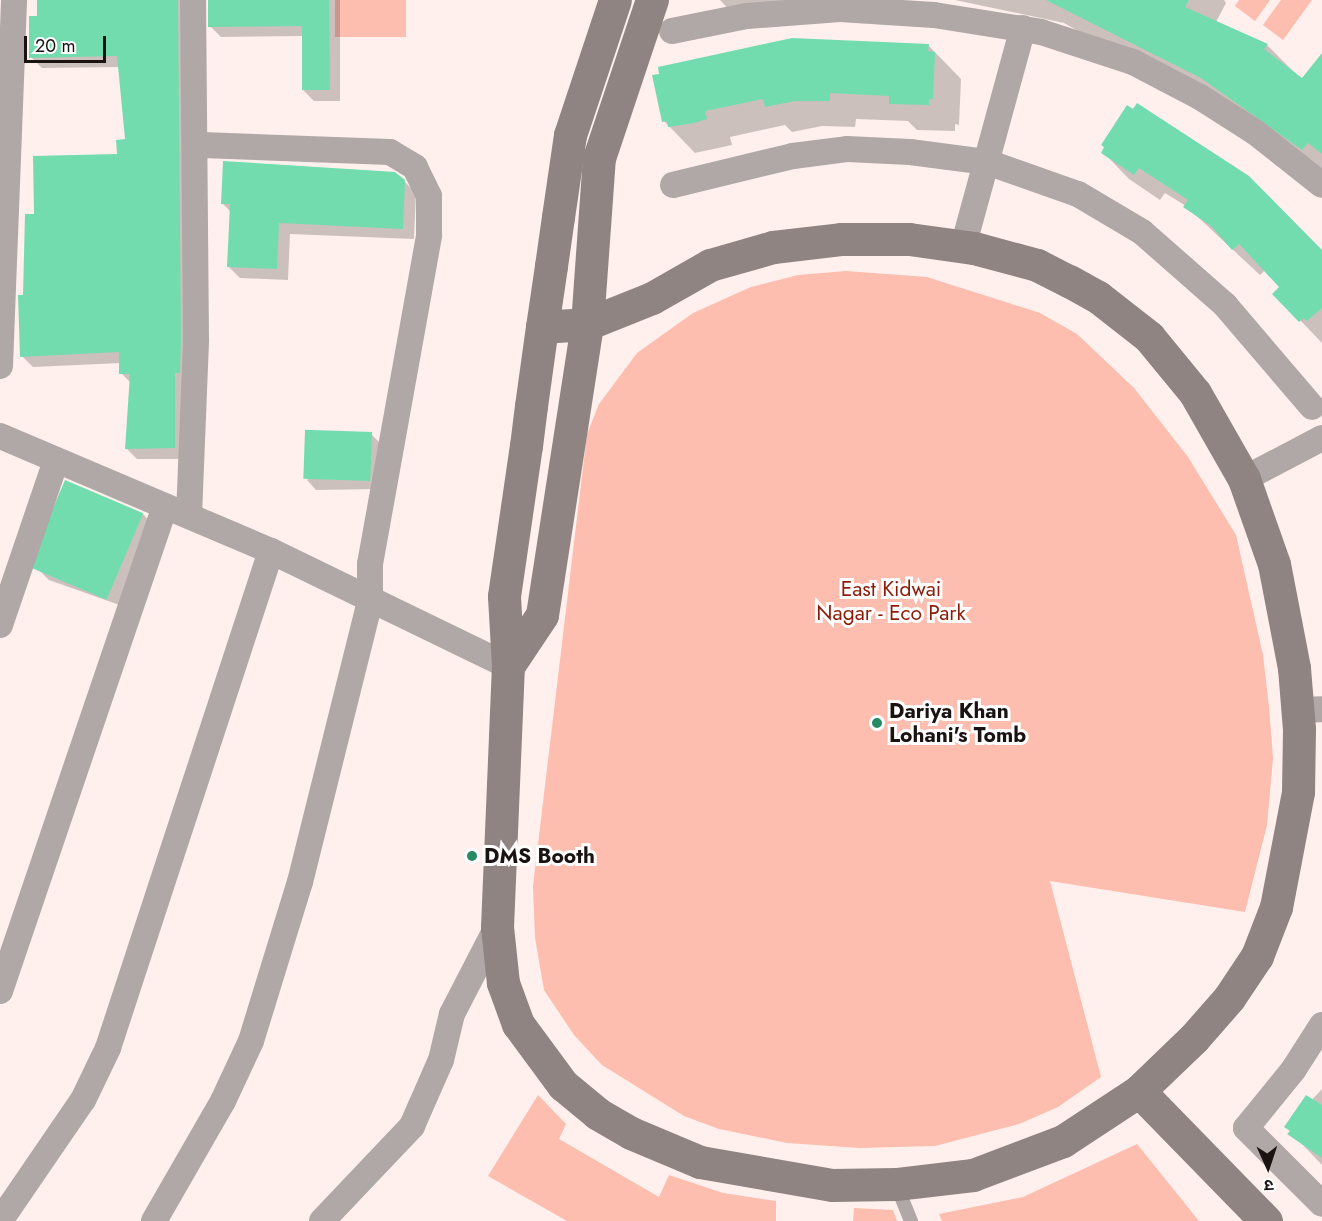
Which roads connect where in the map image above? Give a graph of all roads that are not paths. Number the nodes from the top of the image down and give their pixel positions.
1 (14, 0) edge
2 (193, 0) edge
3 (615, 0) edge
4 (652, 0) edge
5 (1023, 28) junction
6 (672, 32) dead end
7 (195, 145) junction
8 (987, 162) junction
9 (673, 185) dead end
10 (1322, 185) edge
11 (963, 247) junction
12 (587, 324) junction
13 (542, 327) junction
14 (0, 366) edge
15 (1312, 407) dead end
16 (0, 436) edge
17 (1322, 438) edge
18 (55, 463) junction
19 (1244, 479) junction
20 (165, 506) junction
21 (189, 516) junction
22 (271, 550) junction
23 (370, 601) junction
24 (0, 625) edge
25 (508, 666) junction
26 (1310, 709) edge
27 (497, 927) junction
28 (0, 991) edge
29 (1322, 1025) edge
30 (1139, 1091) junction
31 (896, 1184) junction
32 (1322, 1204) edge
33 (0, 1221) edge
34 (154, 1221) edge
35 (322, 1221) edge
36 (911, 1221) edge
37 (1266, 1221) edge

1 - 14 street
2 - 7 street
3 - 13 street
4 - 12 street
5 - 6 street
5 - 8 street
5 - 10 street
7 - 21 street
7 - 23 street
8 - 9 street
8 - 11 street
8 - 15 street
11 - 12 street
11 - 19 street
12 - 13 street
12 - 25 street
13 - 25 street
16 - 18 street
17 - 19 street
18 - 20 street
18 - 24 street
19 - 26 street
20 - 21 street
20 - 28 street
21 - 22 street
22 - 23 street
22 - 33 street
23 - 25 street
23 - 34 street
25 - 27 street
26 - 30 street
27 - 31 street
27 - 35 street
29 - 32 street
30 - 31 street
30 - 37 street
31 - 36 lane

